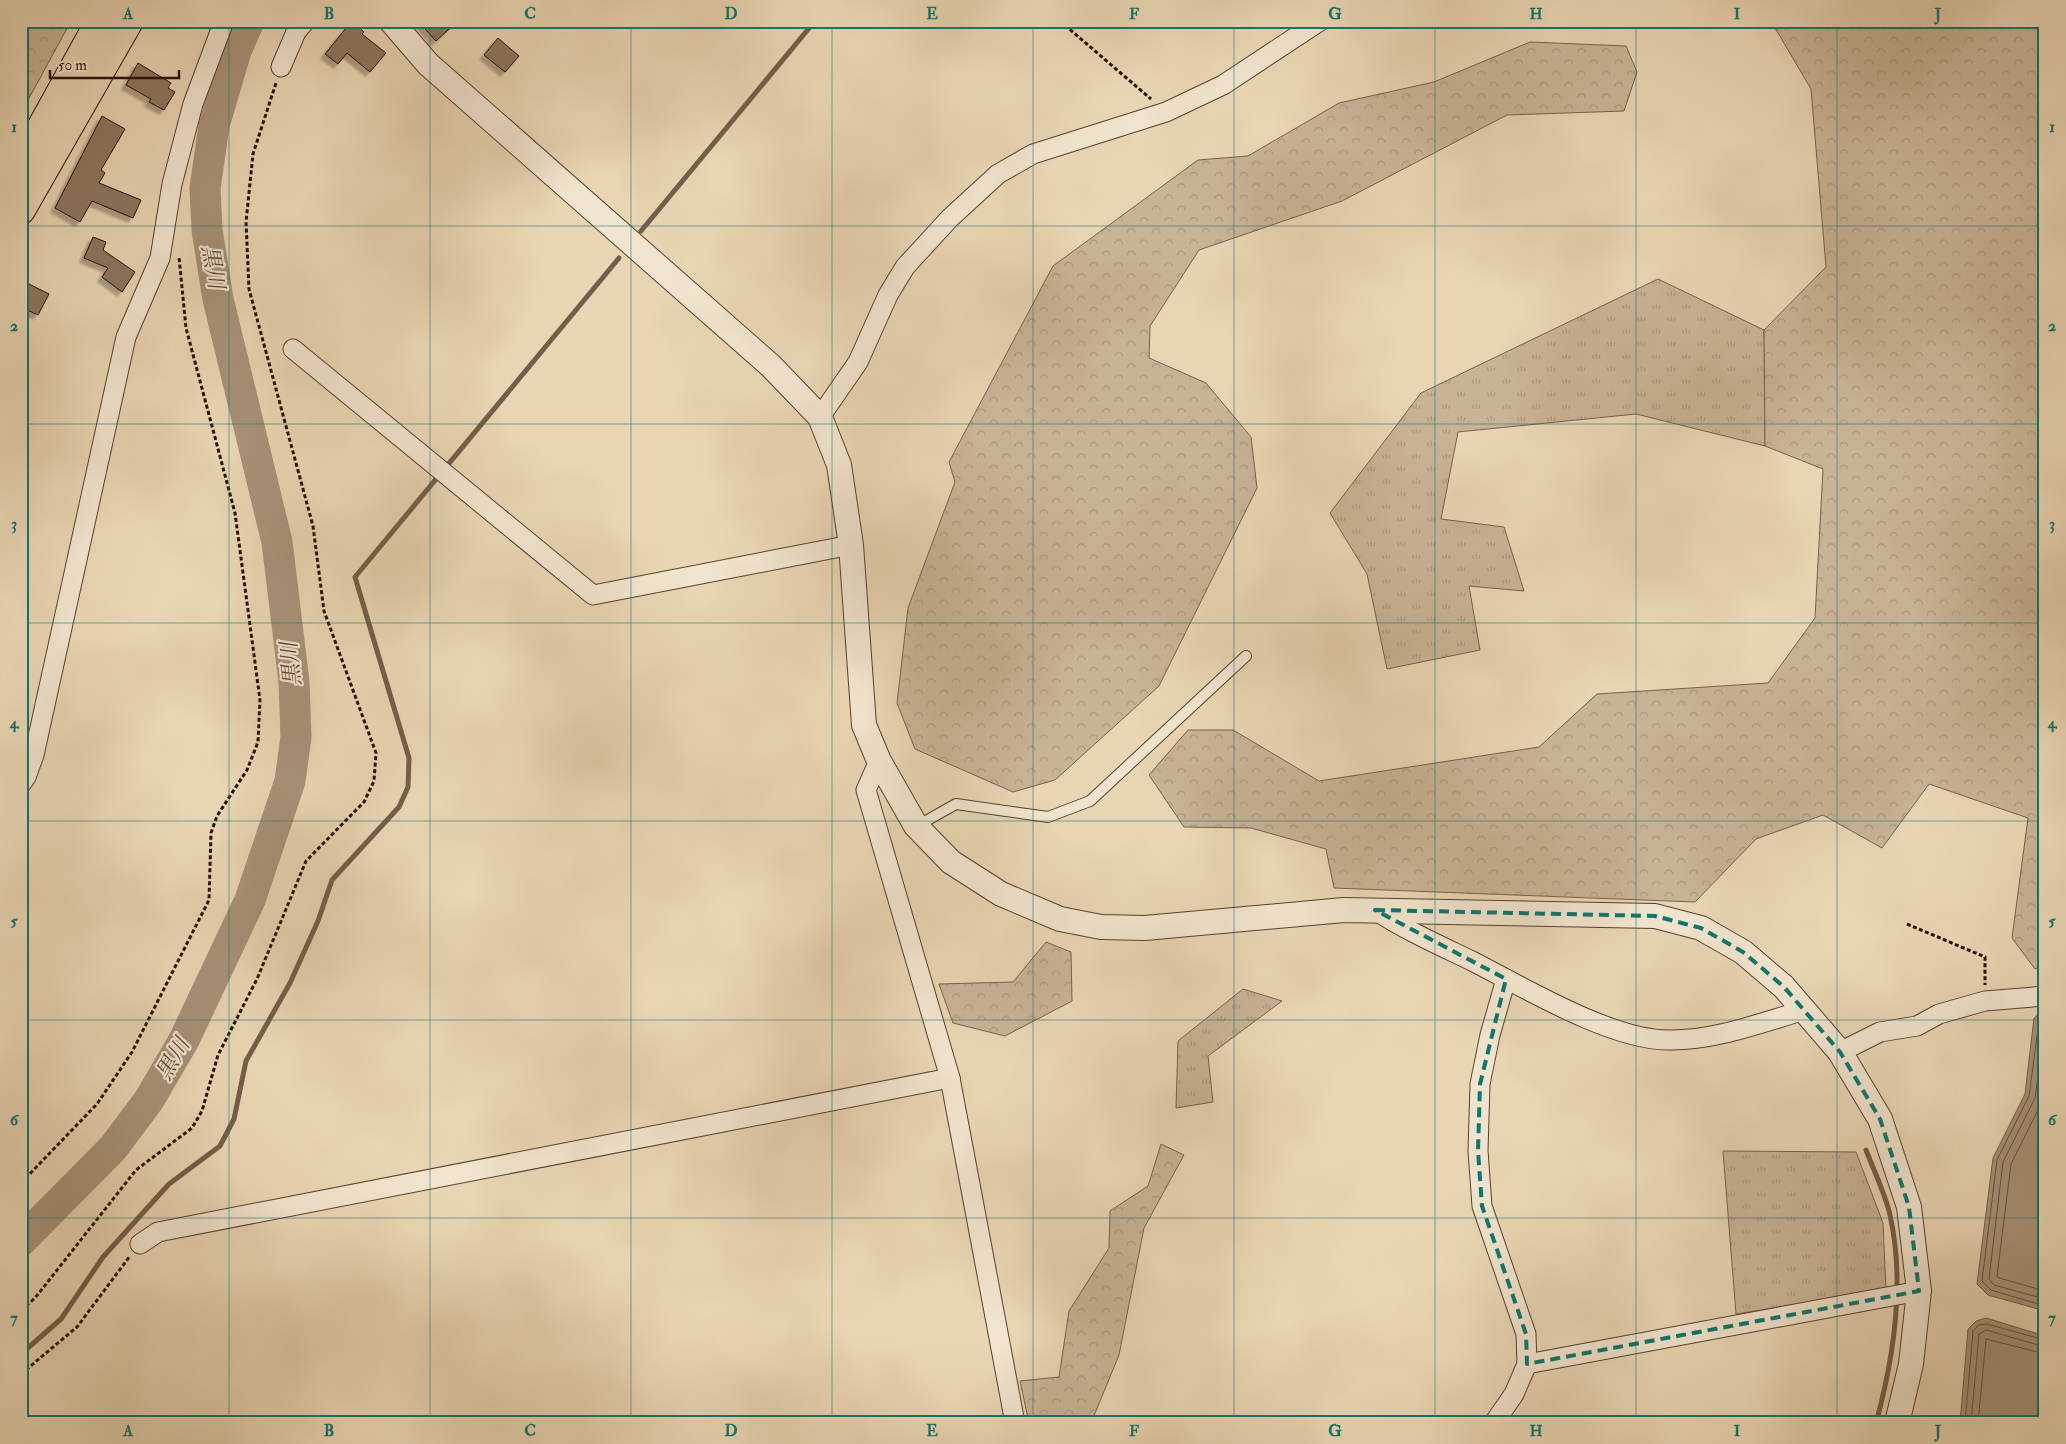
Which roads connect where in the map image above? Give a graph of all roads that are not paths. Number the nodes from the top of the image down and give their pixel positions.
1 (100, 21) edge
2 (129, 21) edge
3 (224, 21) edge
4 (305, 21) edge
5 (391, 21) edge
6 (1320, 21) edge
7 (281, 68) road end
8 (21, 164) edge
9 (21, 210) edge
10 (293, 348) dead end
11 (820, 417) junction
12 (851, 545) junction
13 (1246, 656) dead end
14 (879, 761) junction
15 (21, 784) edge
16 (916, 826) junction
17 (1375, 910) junction
18 (1506, 979) junction
19 (2045, 996) edge
20 (1804, 1010) junction
21 (1840, 1052) junction
22 (950, 1078) junction
23 (140, 1244) road end
24 (1919, 1291) junction
25 (1528, 1364) junction
26 (1015, 1423) edge
27 (1494, 1423) edge
28 (1897, 1423) edge

1 - 8 highway
2 - 9 highway
3 - 15 street
4 - 7 street
5 - 11 street
6 - 11 street
10 - 12 street
11 - 12 street
12 - 14 street
13 - 16 lane
14 - 16 street
14 - 22 street
16 - 17 street
17 - 18 street
17 - 20 street
18 - 20 street
18 - 25 street
19 - 21 street
20 - 21 street
21 - 24 street
22 - 23 street
22 - 26 street
24 - 25 street
24 - 28 street
25 - 27 street

